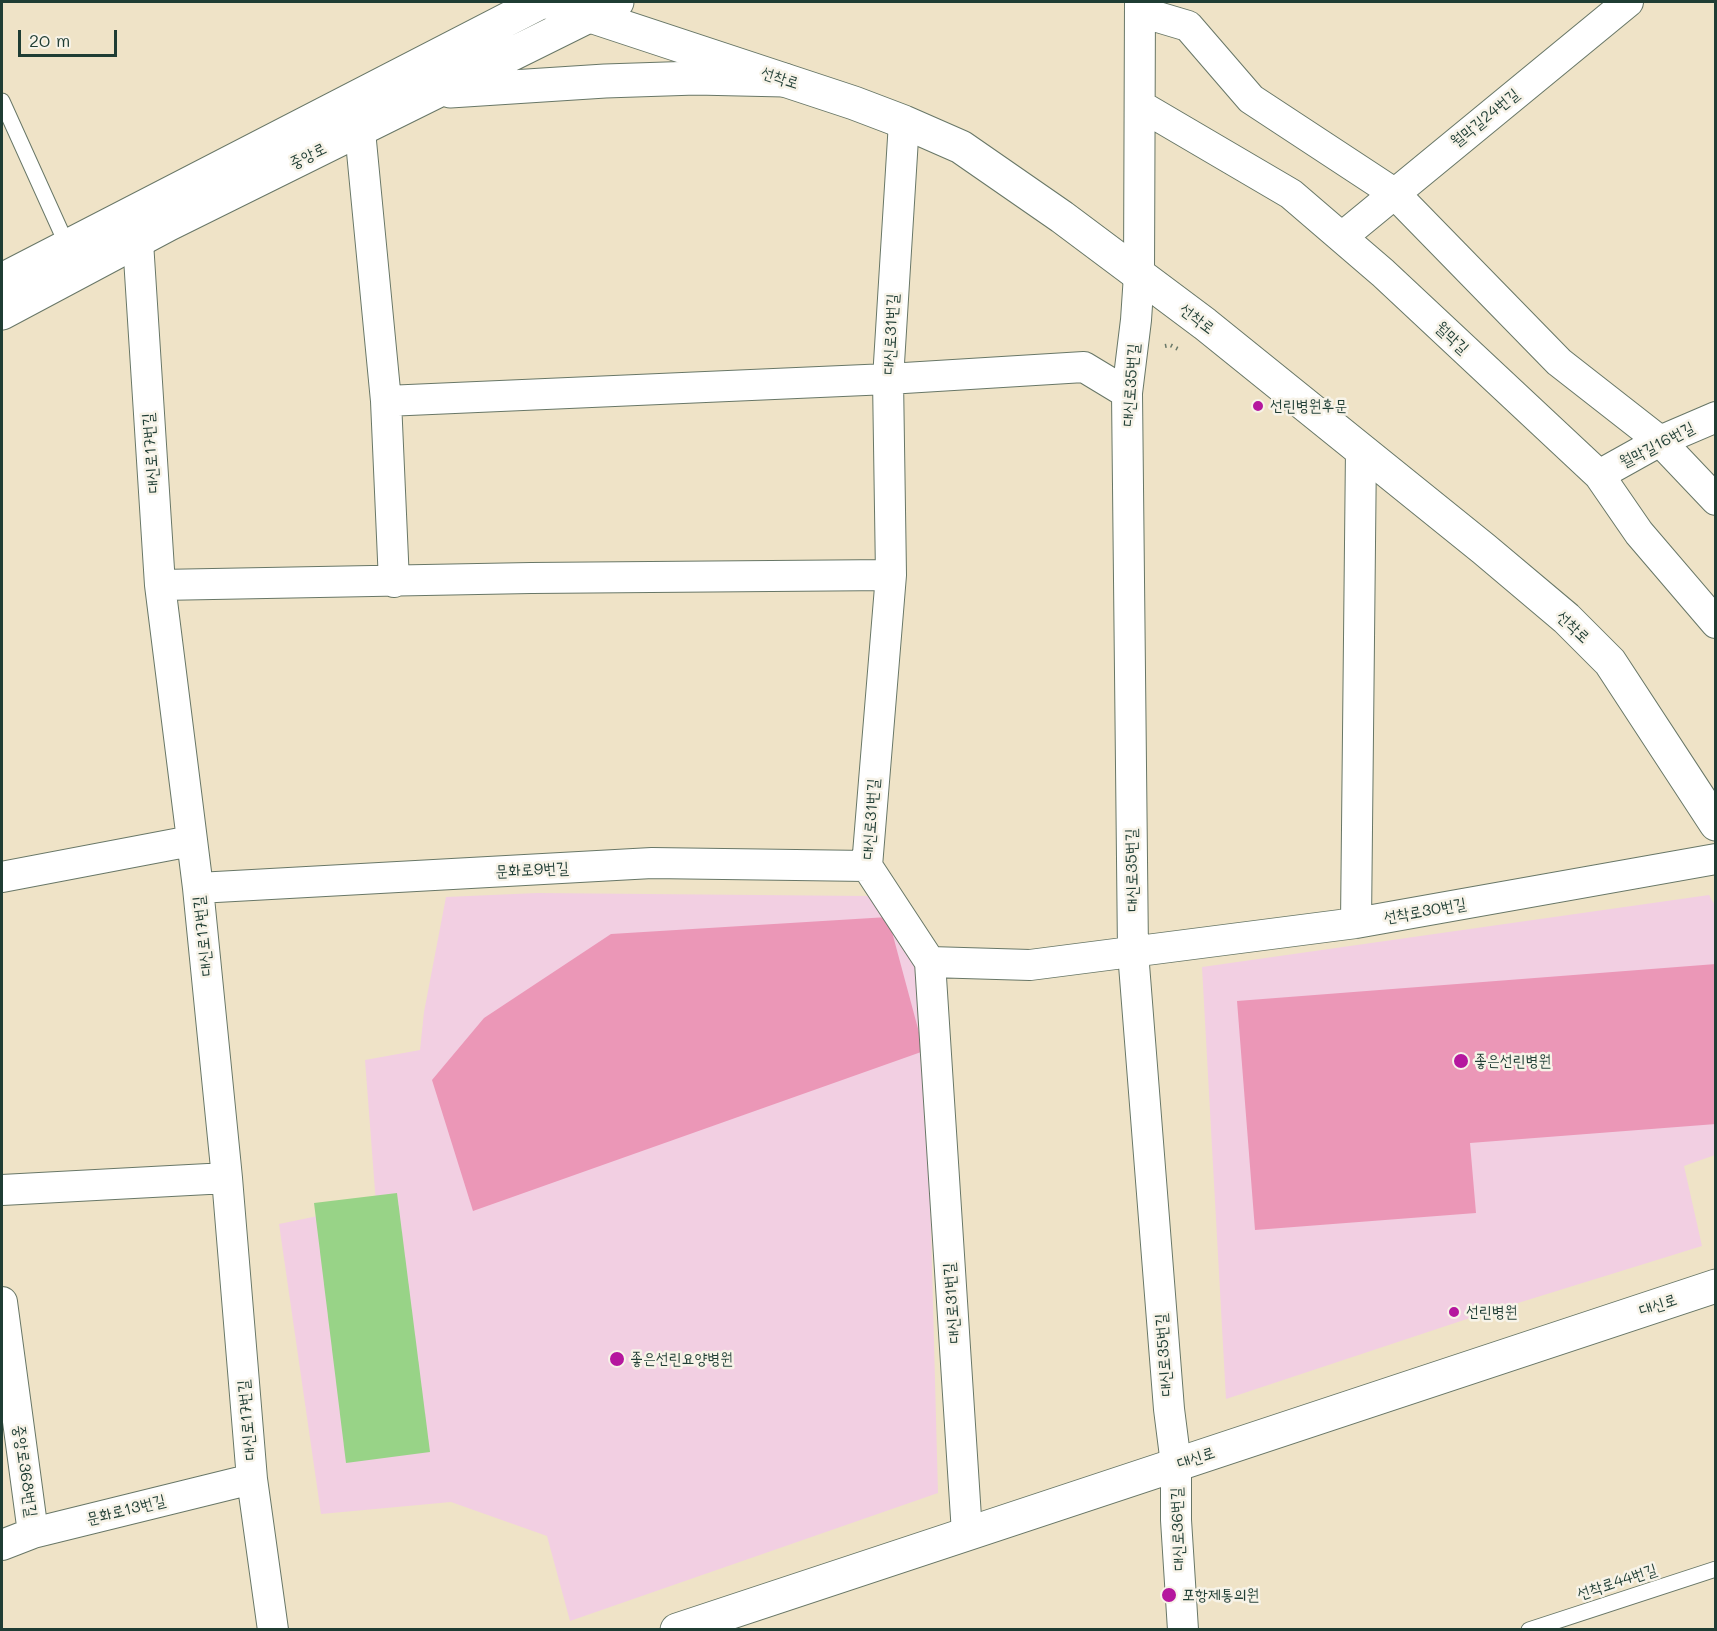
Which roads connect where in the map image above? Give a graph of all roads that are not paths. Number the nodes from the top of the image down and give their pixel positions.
1 (541, 2) edge
2 (548, 2) edge
3 (617, 2) edge
4 (1628, 2) edge
5 (1141, 7) edge
6 (588, 15) junction
7 (784, 80) junction
8 (436, 92) junction
9 (2, 101) edge
10 (1141, 106) junction
11 (904, 122) junction
12 (360, 131) junction
13 (1394, 193) junction
14 (1342, 237) junction
15 (138, 242) junction
16 (67, 245) junction
17 (1139, 275) junction
18 (2, 280) edge
19 (2, 313) edge
20 (888, 379) junction
21 (1127, 393) junction
22 (386, 401) junction
23 (1716, 417) edge
24 (1660, 441) junction
25 (1361, 449) junction
26 (1599, 475) junction
27 (1716, 500) edge
28 (891, 575) junction
29 (394, 582) junction
30 (160, 585) junction
31 (1716, 623) edge
32 (1716, 824) edge
33 (191, 841) junction
34 (1716, 859) edge
35 (867, 866) junction
36 (2, 877) edge
37 (198, 888) junction
38 (1356, 923) junction
39 (1133, 952) junction
40 (930, 962) junction
41 (227, 1178) junction
42 (2, 1190) edge
43 (1716, 1286) edge
44 (2, 1302) edge
45 (1176, 1464) junction
46 (252, 1479) junction
47 (33, 1533) junction
48 (967, 1533) junction
49 (2, 1545) edge
50 (1716, 1569) edge
51 (727, 1621) edge
52 (273, 1629) edge
53 (677, 1629) edge
54 (1183, 1629) edge
55 (1529, 1629) edge

1 - 16 street, 중앙로
2 - 6 street, 선착로
3 - 6 street, 중앙로
4 - 13 street, 월막길24번길
5 - 10 street, 대신로35번길
5 - 13 street
6 - 7 street, 선착로
6 - 8 street, 중앙로
7 - 8 street
7 - 11 street, 선착로
8 - 12 street, 중앙로
9 - 16 lane
10 - 14 street, 월막길
10 - 17 street, 대신로35번길
11 - 17 street, 선착로
11 - 20 street, 대신로31번길
12 - 15 street, 중앙로
12 - 22 street
13 - 14 street, 월막길24번길
13 - 24 street
14 - 26 street, 월막길
15 - 19 street, 중앙로
15 - 30 street, 대신로17번길
16 - 18 street, 중앙로
17 - 21 street, 대신로35번길
17 - 25 street, 선착로
20 - 21 street
20 - 22 street
20 - 28 street, 대신로31번길
21 - 39 street, 대신로35번길
22 - 29 street
23 - 24 street, 월막길16번길
24 - 26 street, 월막길16번길
24 - 27 street
25 - 32 street, 선착로
25 - 38 street
26 - 31 street, 월막길
28 - 29 street
28 - 35 street, 대신로31번길
29 - 30 street
30 - 33 street, 대신로17번길
33 - 36 street
33 - 37 street, 대신로17번길
34 - 38 street, 선착로30번길
35 - 37 street, 문화로9번길
35 - 40 street, 대신로31번길
37 - 41 street, 대신로17번길
38 - 39 street, 선착로30번길
39 - 40 street, 선착로30번길
39 - 45 street, 대신로35번길
40 - 48 street, 대신로31번길
41 - 42 street
41 - 46 street, 대신로17번길
43 - 45 street, 대신로
44 - 47 street, 중앙로368번길
45 - 48 street, 대신로
45 - 54 street, 대신로36번길
46 - 47 street, 문화로13번길
46 - 52 street, 대신로17번길
47 - 49 street, 문화로13번길
48 - 51 street, 대신로
50 - 55 lane, 선착로44번길
51 - 53 street, 대신로

